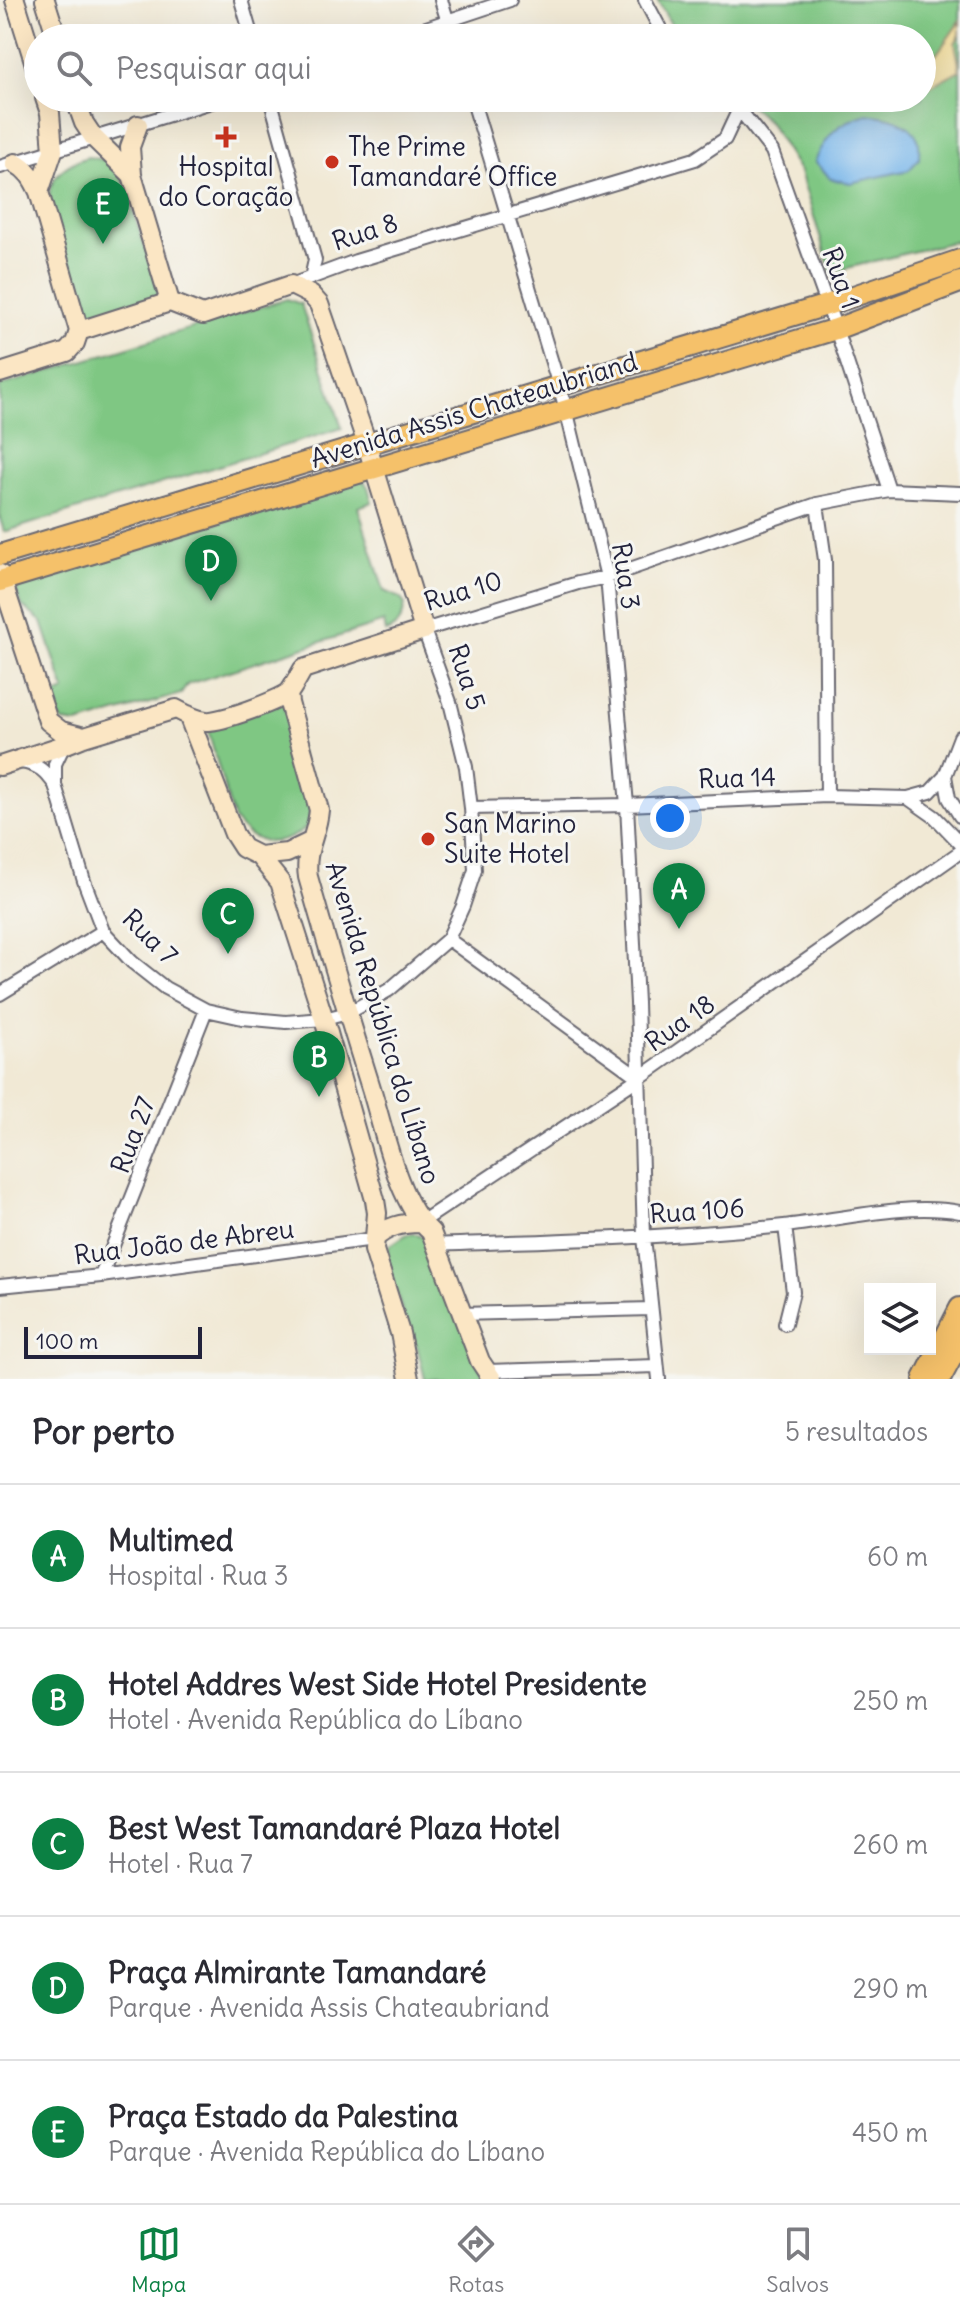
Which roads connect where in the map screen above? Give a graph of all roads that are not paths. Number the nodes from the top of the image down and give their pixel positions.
1 (15, 0) edge
2 (45, 0) edge
3 (241, 0) edge
4 (441, 0) edge
5 (510, 0) edge
6 (645, 0) edge
7 (448, 21) junction
8 (53, 24) edge
9 (248, 24) edge
10 (439, 24) edge
11 (449, 24) edge
12 (658, 24) edge
13 (24, 29) edge
14 (50, 112) edge
15 (80, 112) edge
16 (179, 112) edge
17 (274, 112) edge
18 (476, 112) edge
19 (738, 112) edge
20 (741, 112) edge
21 (138, 125) junction
22 (94, 138) junction
23 (53, 151) junction
24 (8, 165) edge
25 (132, 175) junction
26 (39, 192) junction
27 (508, 215) junction
28 (960, 260) edge
29 (311, 278) junction
30 (960, 282) edge
31 (291, 285) junction
32 (170, 302) junction
33 (827, 305) junction
34 (836, 329) junction
35 (79, 331) junction
36 (0, 373) edge
37 (558, 386) junction
38 (566, 409) junction
39 (366, 444) junction
40 (373, 467) junction
41 (889, 490) junction
42 (960, 493) edge
43 (817, 504) junction
44 (0, 555) edge
45 (607, 577) junction
46 (1, 578) edge
47 (424, 630) junction
48 (288, 693) junction
49 (188, 715) junction
50 (84, 737) junction
51 (960, 737) edge
52 (64, 745) junction
53 (9, 764) edge
54 (945, 776) junction
55 (55, 785) junction
56 (827, 796) junction
57 (908, 798) junction
58 (627, 805) junction
59 (471, 808) junction
60 (960, 816) edge
61 (310, 842) junction
62 (960, 843) edge
63 (960, 852) edge
64 (259, 856) junction
65 (103, 931) junction
66 (448, 939) junction
67 (0, 994) edge
68 (206, 1010) junction
69 (348, 1013) junction
70 (324, 1019) junction
71 (639, 1078) junction
72 (960, 1212) edge
73 (420, 1223) junction
74 (785, 1226) junction
75 (644, 1237) junction
76 (374, 1239) junction
77 (436, 1245) junction
78 (101, 1276) junction
79 (0, 1286) edge
80 (960, 1308) edge
81 (651, 1309) junction
82 (460, 1314) junction
83 (785, 1324) dead end
84 (951, 1349) edge
85 (658, 1372) edge
86 (489, 1375) edge
87 (409, 1379) edge
88 (917, 1379) edge
89 (924, 1379) edge
90 (940, 1379) edge
91 (949, 1379) edge

1 - 13 main road
2 - 8 main road
3 - 9 street
4 - 7 street
5 - 7 street
6 - 12 street
7 - 10 street
7 - 11 street
14 - 23 main road
15 - 22 main road
16 - 21 street
17 - 29 street
18 - 27 street, Rua 3
19 - 27 street, Rua 8
20 - 33 street, Rua 1
21 - 22 street
21 - 25 main road
22 - 23 street
22 - 25 main road
23 - 24 street
23 - 26 main road
24 - 26 main road
25 - 32 main road
26 - 35 main road
27 - 29 street, Rua 8
27 - 37 street, Rua 3
28 - 33 main road, Avenida Assis Chateaubriand
29 - 31 street, Rua 8
30 - 34 main road, Avenida Assis Chateaubriand
31 - 32 main road, Rua 8
31 - 39 main road, Rua 5
32 - 35 main road
33 - 34 street, Rua 1
33 - 37 main road, Avenida Assis Chateaubriand
34 - 38 main road, Avenida Assis Chateaubriand
34 - 41 street, Rua 1
35 - 36 main road
37 - 38 street, Rua 3
37 - 39 main road, Avenida Assis Chateaubriand
38 - 40 main road, Avenida Assis Chateaubriand
38 - 45 street, Rua 3
39 - 40 main road, Rua 5
39 - 44 main road, Avenida Assis Chateaubriand
40 - 46 main road, Avenida Assis Chateaubriand
40 - 47 main road, Rua 5
41 - 42 street, Rua 10
41 - 43 street, Rua 10
43 - 45 street, Rua 10
43 - 56 street
45 - 47 street, Rua 10
45 - 58 street, Rua 3
46 - 50 main road
47 - 48 main road, Rua 10
47 - 59 street, Rua 5
48 - 49 main road, Rua 10
48 - 61 main road, Avenida República do Líbano
49 - 50 main road, Rua 10
49 - 64 main road
50 - 52 main road, Rua 10
51 - 54 street
52 - 53 main road, Rua 10
52 - 55 street, Rua 7
53 - 55 street
54 - 57 street
54 - 60 street
55 - 65 street, Rua 7
56 - 57 street, Rua 14
56 - 58 street, Rua 14
57 - 62 street
58 - 59 street, Rua 14
58 - 71 street, Rua 3
59 - 66 street, Rua 5
61 - 64 main road
61 - 69 main road, Avenida República do Líbano
63 - 71 street, Rua 18
64 - 70 main road
65 - 67 street
65 - 68 street, Rua 7
66 - 69 street, Rua 5
66 - 71 street
68 - 70 street, Rua 7
68 - 78 street, Rua 27
69 - 70 street, Rua 7
69 - 73 main road, Avenida República do Líbano
70 - 76 main road
71 - 73 street, Rua 18
71 - 75 street, Rua 3
72 - 74 street, Rua 106
73 - 76 main road
73 - 77 main road, Avenida República do Líbano
74 - 75 street, Rua 106
74 - 83 street
75 - 77 street, Rua 106
75 - 81 street, Rua 3
76 - 78 street, Rua João de Abreu
76 - 87 main road
77 - 82 main road, Avenida República do Líbano
78 - 79 street, Rua João de Abreu
80 - 84 main road
81 - 82 street
81 - 85 street, Rua 3
82 - 86 main road, Avenida República do Líbano
84 - 88 main road
84 - 89 main road
84 - 90 main road
84 - 91 main road
85 - 86 street

